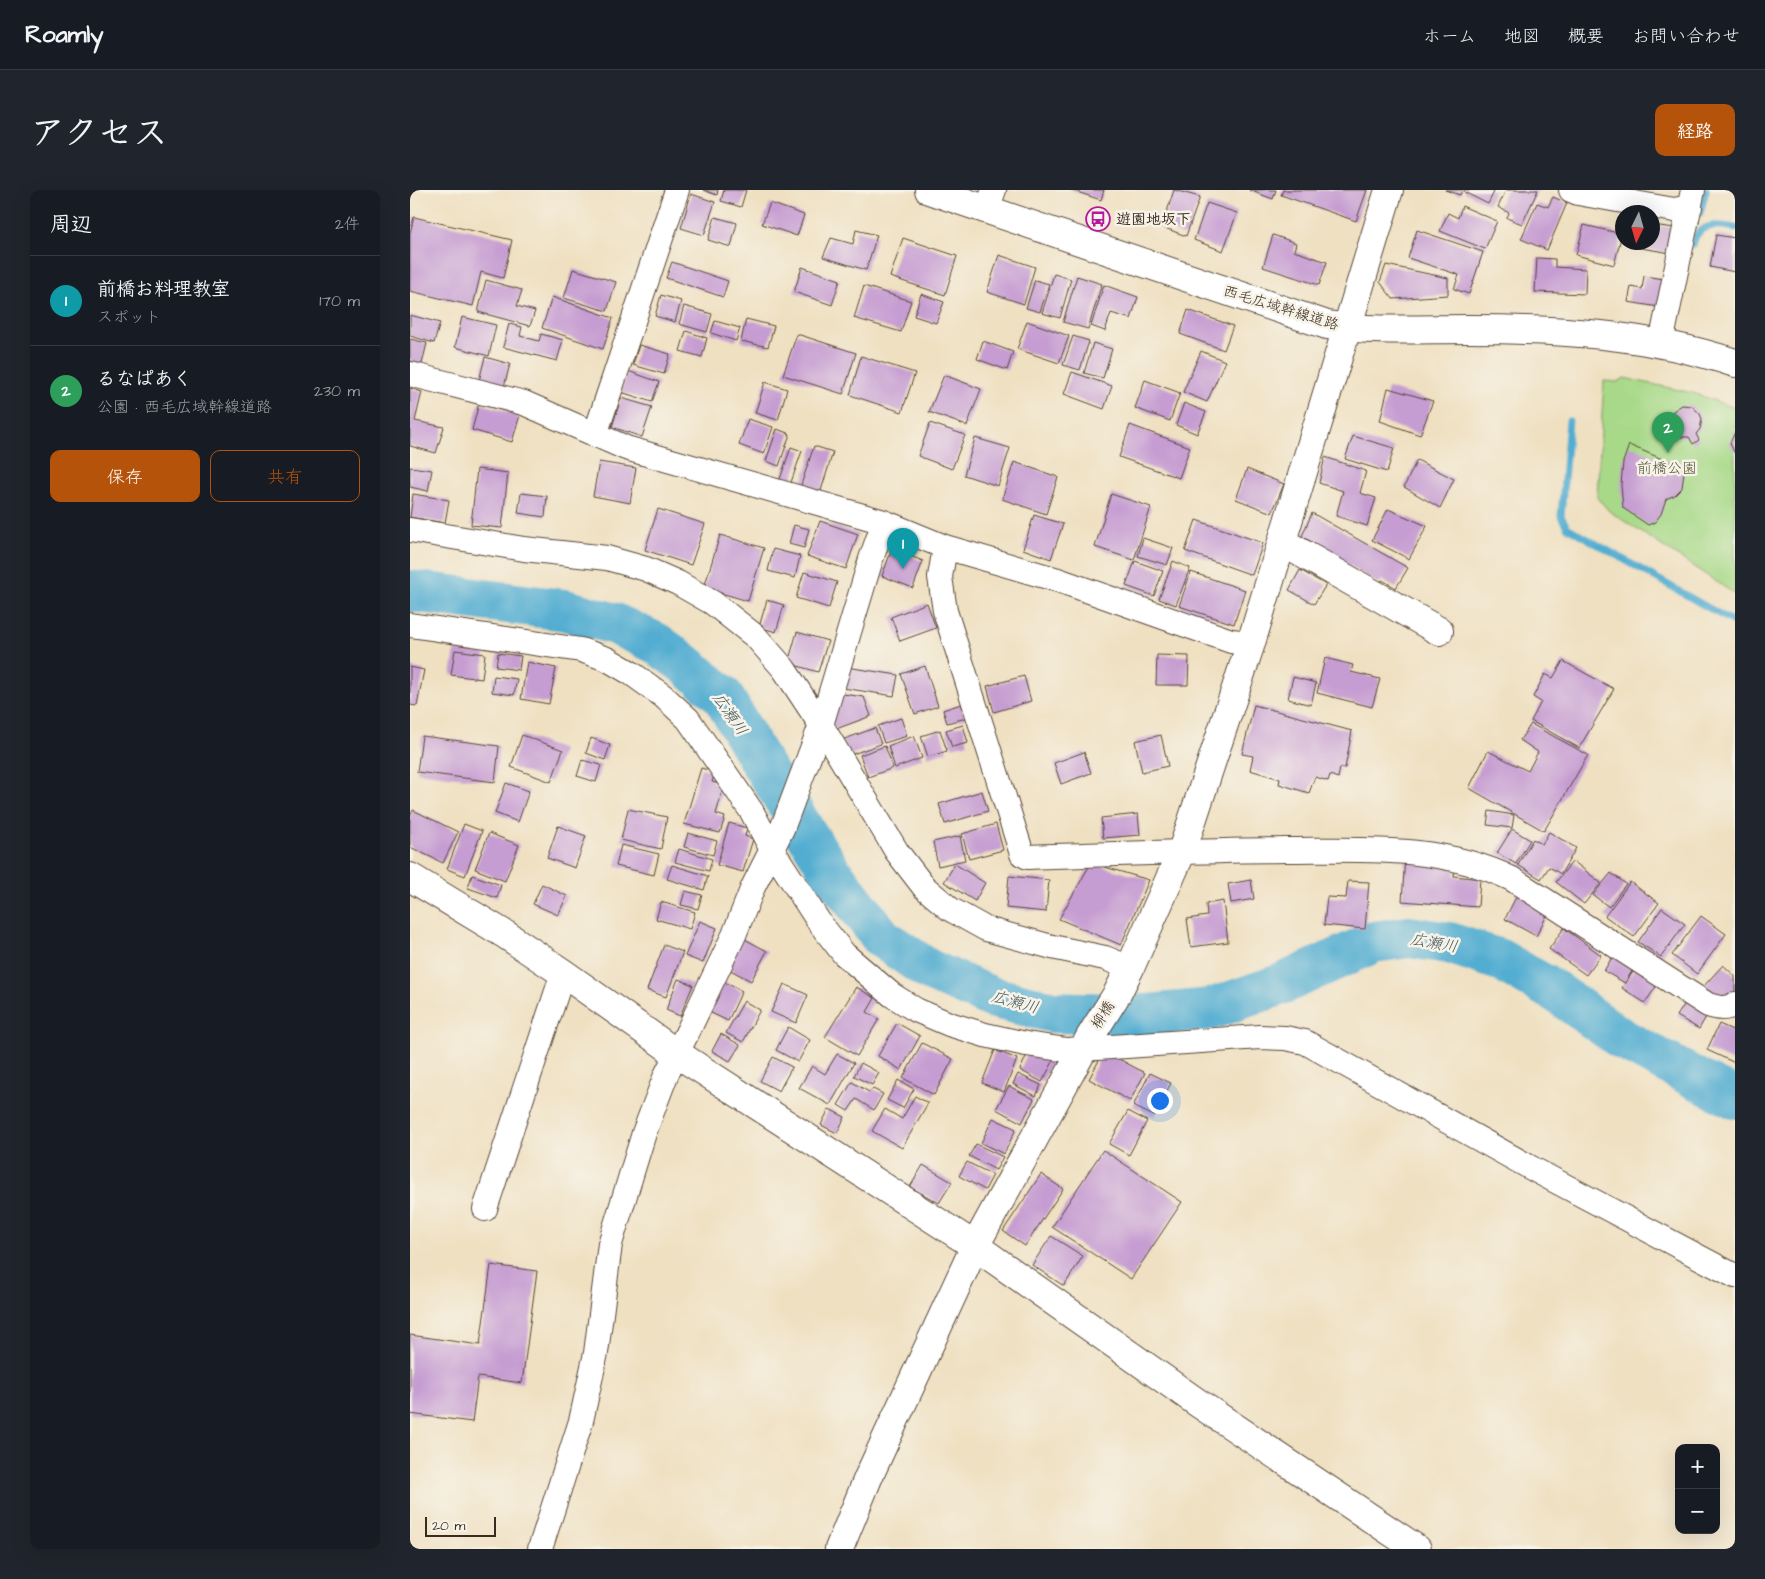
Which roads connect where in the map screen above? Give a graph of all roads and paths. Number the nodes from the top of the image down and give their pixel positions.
1 (677, 190) edge
2 (929, 190) edge
3 (1389, 190) edge
4 (1571, 190) edge
5 (1691, 199) edge
6 (990, 200) edge
7 (1346, 328) junction
8 (1661, 343) junction
9 (1735, 363) edge
10 (410, 374) edge
11 (595, 435) junction
12 (884, 522) junction
13 (410, 530) edge
14 (1282, 542) junction
15 (945, 547) junction
16 (410, 625) edge
17 (1439, 631) dead end
18 (1251, 643) junction
19 (821, 725) junction
20 (777, 838) junction
21 (1182, 851) junction
22 (410, 877) edge
23 (1130, 968) junction
24 (562, 973) junction
25 (1735, 1004) edge
26 (1086, 1043) junction
27 (676, 1053) junction
28 (485, 1209) dead end
29 (975, 1246) junction
30 (1735, 1276) edge
31 (540, 1549) edge
32 (839, 1549) edge
33 (1417, 1549) edge

1 - 11 street
2 - 6 street, 西毛広域幹線道路
3 - 7 street, 柳橋
4 - 5 street
5 - 8 street
6 - 7 street, 西毛広域幹線道路
7 - 8 street, 西毛広域幹線道路
7 - 14 street, 柳橋
8 - 9 street, 西毛広域幹線道路
10 - 11 street
11 - 12 street
12 - 15 street
12 - 19 street
13 - 19 street
14 - 17 street
14 - 18 street, 柳橋
15 - 18 street
15 - 21 street
16 - 20 street
18 - 21 street, 柳橋
19 - 20 street
19 - 23 street
20 - 26 street
20 - 27 street
21 - 23 street, 柳橋
21 - 25 street
22 - 24 street
23 - 26 street, 柳橋
24 - 27 street
24 - 28 street
26 - 29 street, 柳橋
26 - 30 street
27 - 29 street
27 - 31 street
29 - 32 street, 柳橋
29 - 33 street

